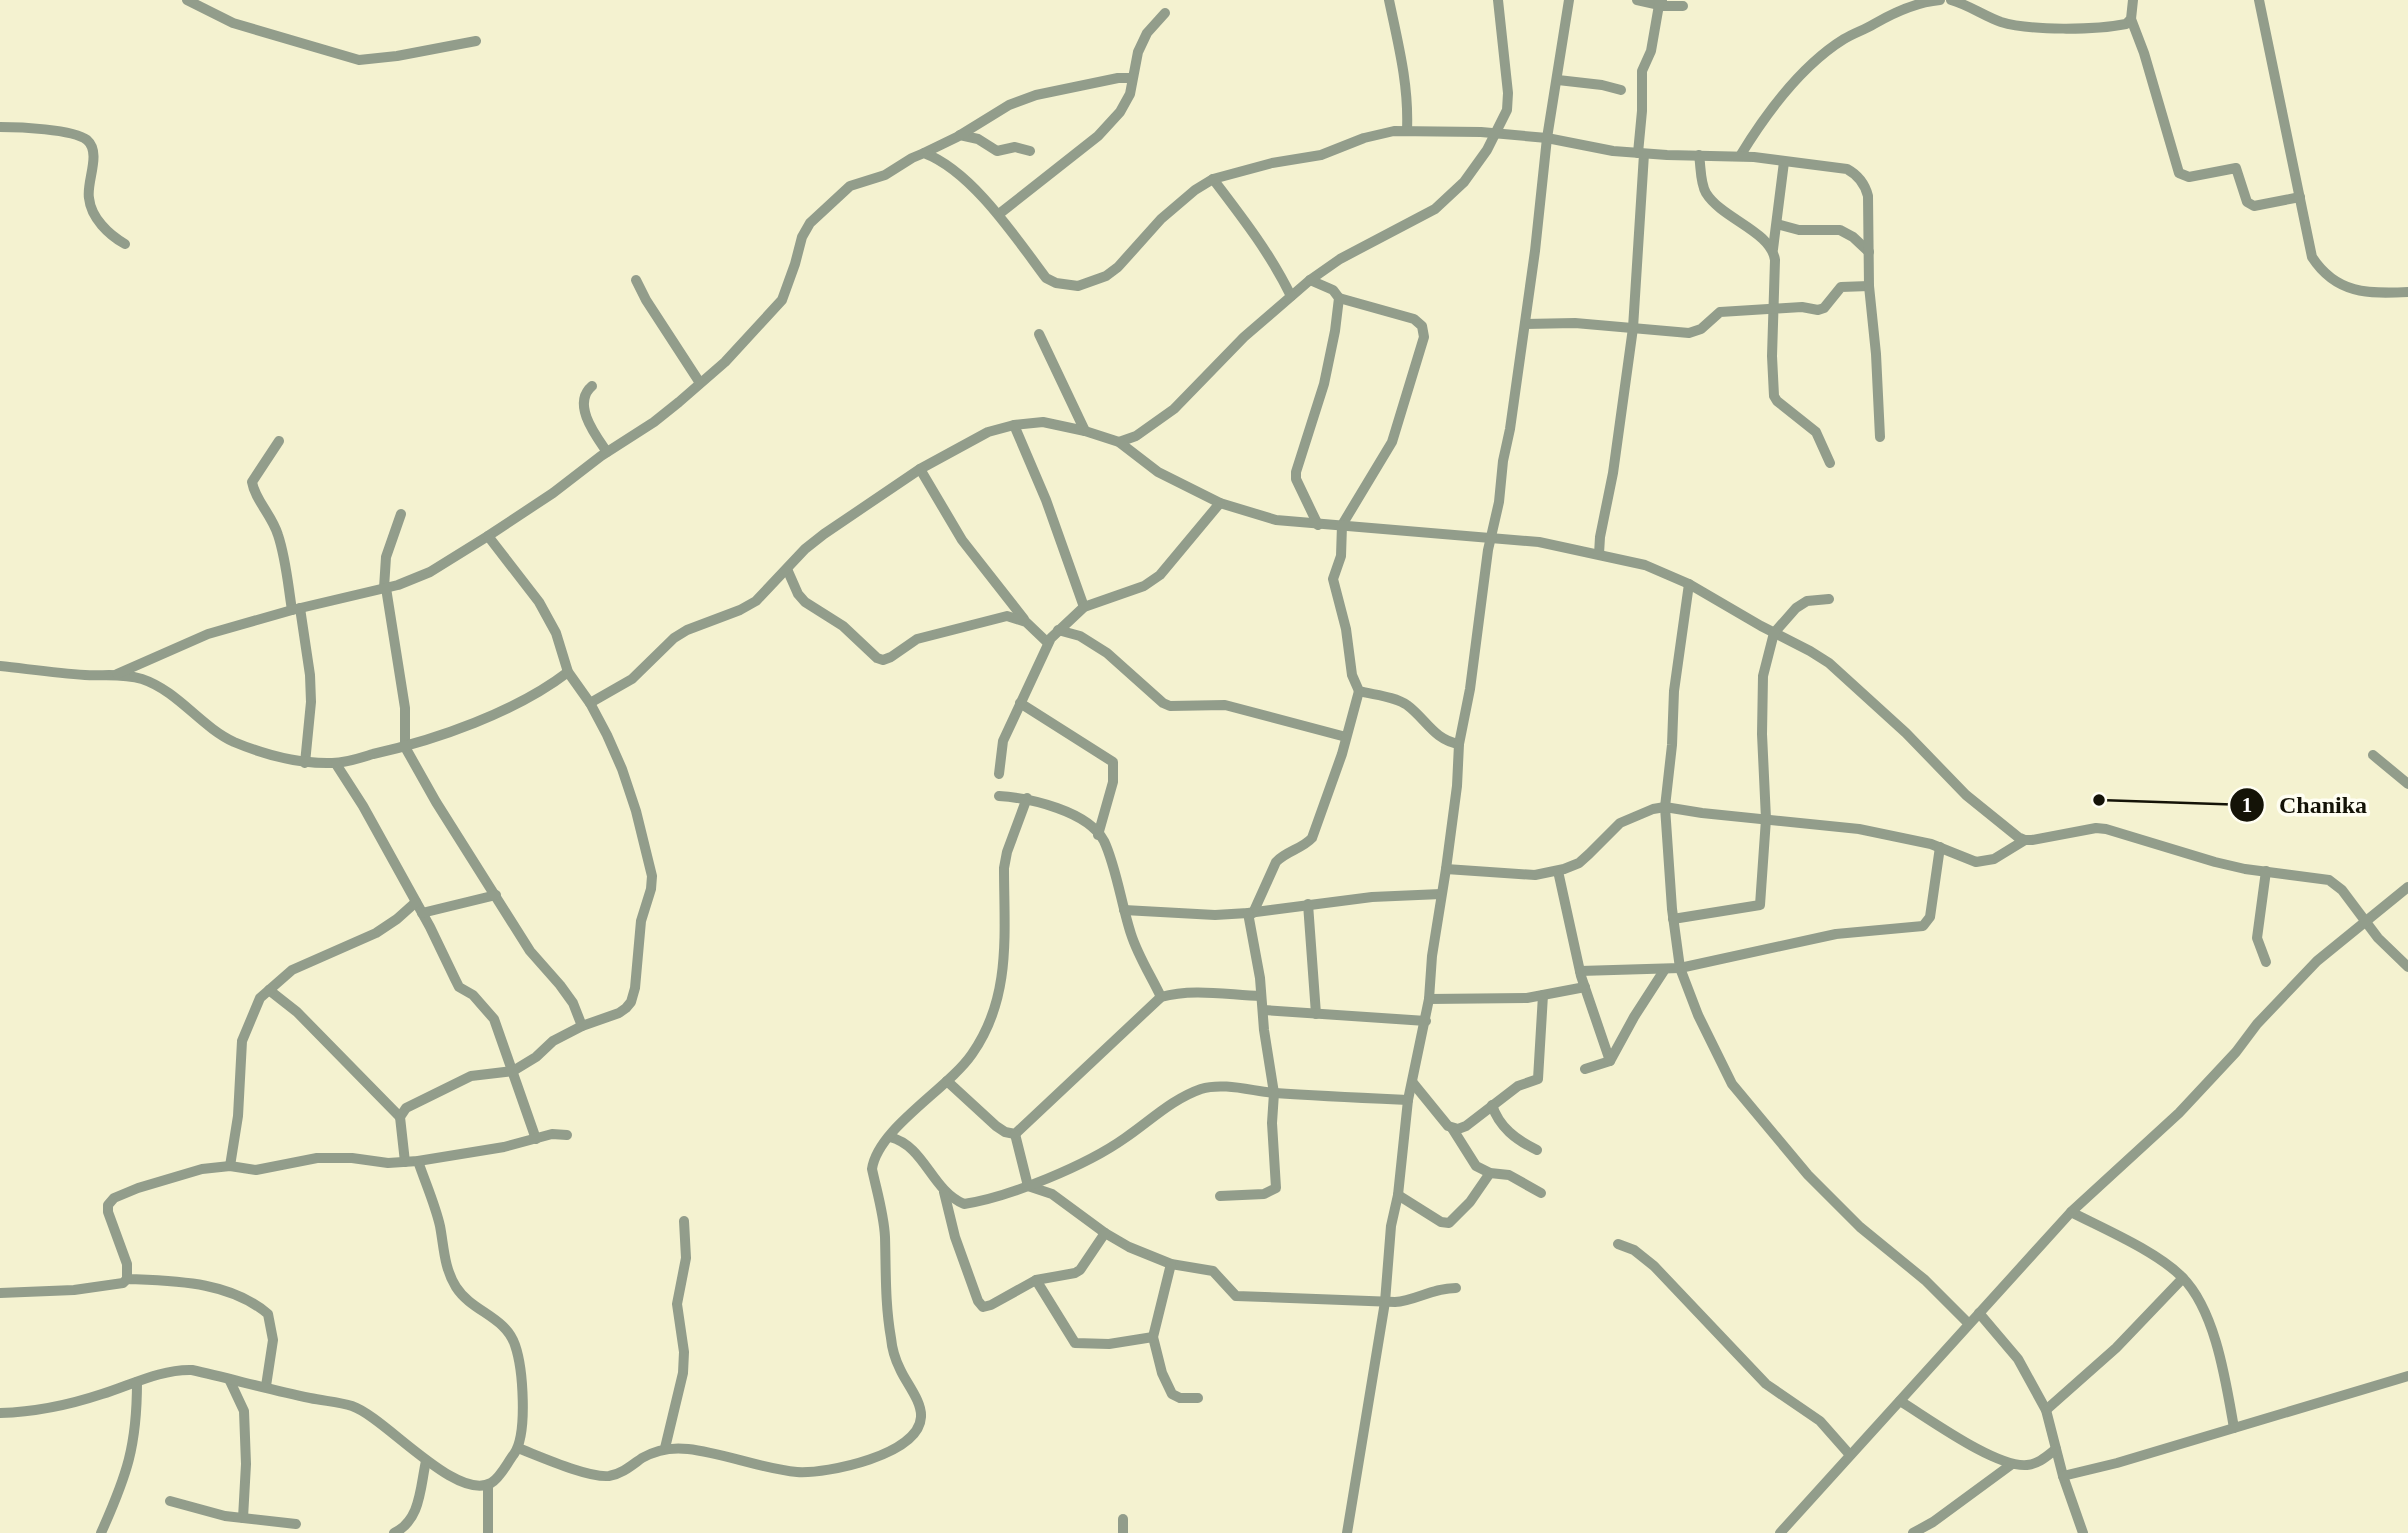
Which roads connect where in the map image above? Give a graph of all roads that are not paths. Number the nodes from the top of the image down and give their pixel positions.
1 (187, 0) edge
2 (1389, 0) edge
3 (1498, 0) edge
4 (1569, 0) edge
5 (1637, 0) edge
6 (1940, 0) edge
7 (1951, 0) edge
8 (2133, 0) edge
9 (2259, 0) edge
10 (1661, 3) edge
11 (1683, 6) dead end
12 (1165, 13) dead end
13 (2131, 19) junction
14 (476, 41) dead end
15 (1132, 78) junction
16 (1558, 80) junction
17 (1621, 90) dead end
18 (0, 127) edge
19 (1407, 130) junction
20 (1495, 134) junction
21 (960, 135) junction
22 (1547, 138) junction
23 (1030, 151) dead end
24 (925, 153) junction
25 (1641, 154) junction
26 (1699, 155) junction
27 (1740, 156) junction
28 (1784, 162) junction
29 (1213, 179) junction
30 (2300, 197) junction
31 (999, 214) junction
32 (1777, 224) junction
33 (125, 244) dead end
34 (1773, 249) junction
35 (1869, 252) junction
36 (636, 280) dead end
37 (1310, 280) junction
38 (1869, 286) junction
39 (2408, 292) edge
40 (1291, 296) junction
41 (1339, 298) junction
42 (1774, 309) junction
43 (1525, 324) junction
44 (1633, 328) junction
45 (1039, 334) dead end
46 (700, 383) junction
47 (593, 386) dead end
48 (1014, 425) junction
49 (1086, 431) junction
50 (1880, 437) dead end
51 (279, 441) dead end
52 (1119, 442) junction
53 (607, 453) junction
54 (1830, 463) dead end
55 (920, 469) junction
56 (1220, 503) junction
57 (401, 514) dead end
58 (1318, 525) junction
59 (1342, 526) junction
60 (488, 536) junction
61 (1491, 538) junction
62 (1599, 554) junction
63 (787, 569) junction
64 (1689, 584) junction
65 (385, 588) junction
66 (1829, 599) dead end
67 (1084, 607) junction
68 (296, 609) junction
69 (1026, 622) junction
70 (1058, 630) junction
71 (1774, 633) junction
72 (1048, 643) junction
73 (0, 666) edge
74 (568, 672) junction
75 (117, 674) junction
76 (1359, 691) junction
77 (590, 703) junction
78 (1020, 703) junction
79 (1346, 737) junction
80 (1459, 744) junction
81 (405, 747) junction
82 (2373, 755) dead end
83 (305, 763) junction
84 (336, 764) junction
85 (999, 774) dead end
86 (2408, 785) edge
87 (999, 796) dead end
88 (1027, 798) junction
89 (1665, 807) junction
90 (1766, 820) junction
91 (1098, 835) junction
92 (2025, 840) junction
93 (1940, 847) junction
94 (1447, 869) junction
95 (1558, 871) junction
96 (2266, 871) junction
97 (2408, 887) edge
98 (1441, 894) junction
99 (496, 895) junction
100 (416, 902) junction
101 (1308, 904) junction
102 (1124, 909) junction
103 (422, 913) junction
104 (1251, 913) junction
105 (1673, 919) junction
106 (2366, 921) junction
107 (2266, 962) dead end
108 (2408, 967) edge
109 (1665, 968) junction
110 (1680, 968) junction
111 (1580, 971) junction
112 (1584, 987) junction
113 (269, 990) junction
114 (1543, 995) junction
115 (1261, 996) junction
116 (1161, 997) junction
117 (1429, 999) junction
118 (1263, 1010) junction
119 (1316, 1014) junction
120 (1426, 1021) junction
121 (582, 1026) junction
122 (1611, 1061) junction
123 (1585, 1069) dead end
124 (513, 1070) junction
125 (947, 1082) junction
126 (1413, 1083) junction
127 (1274, 1093) junction
128 (1408, 1100) junction
129 (1492, 1105) junction
130 (400, 1117) junction
131 (1452, 1128) junction
132 (1015, 1134) junction
133 (567, 1135) dead end
134 (890, 1137) junction
135 (536, 1139) junction
136 (1537, 1150) dead end
137 (418, 1161) junction
138 (405, 1162) junction
139 (230, 1166) junction
140 (1490, 1173) junction
141 (1028, 1186) junction
142 (944, 1192) junction
143 (1541, 1193) dead end
144 (1398, 1195) junction
145 (1220, 1196) dead end
146 (2071, 1212) junction
147 (684, 1221) dead end
148 (1105, 1233) junction
149 (1618, 1244) dead end
150 (1171, 1264) junction
151 (2183, 1278) junction
152 (127, 1279) junction
153 (1036, 1280) junction
154 (1456, 1288) dead end
155 (0, 1293) edge
156 (1385, 1302) junction
157 (1979, 1313) junction
158 (1968, 1323) junction
159 (1153, 1337) junction
160 (2408, 1376) edge
161 (229, 1379) junction
162 (137, 1382) junction
163 (266, 1386) junction
164 (1198, 1398) dead end
165 (1900, 1401) junction
166 (2046, 1410) junction
167 (0, 1413) edge
168 (2234, 1428) junction
169 (518, 1448) junction
170 (665, 1448) junction
171 (2056, 1449) junction
172 (1850, 1454) junction
173 (426, 1461) junction
174 (2012, 1464) junction
175 (2063, 1476) junction
176 (488, 1485) junction
177 (170, 1501) dead end
178 (243, 1518) junction
179 (1123, 1520) dead end
180 (296, 1524) dead end
181 (101, 1533) edge
182 (397, 1533) edge
183 (488, 1533) edge
184 (1123, 1533) edge
185 (1347, 1533) edge
186 (1780, 1533) edge
187 (1913, 1533) edge
188 (2082, 1533) edge

1 - 14 street
2 - 19 street
3 - 20 street
4 - 16 street
5 - 10 street
6 - 27 street
7 - 13 street
8 - 13 street
9 - 30 street
10 - 11 street
10 - 25 street
12 - 15 street
13 - 30 street
15 - 21 street
15 - 31 street
16 - 17 street
16 - 22 street
18 - 33 street
19 - 20 street
19 - 29 street
20 - 22 street
20 - 37 street
21 - 23 street
21 - 24 street
22 - 25 street
22 - 43 street
24 - 31 street
24 - 46 street
25 - 26 street
25 - 44 street
26 - 27 street
26 - 34 street
27 - 28 street
28 - 32 street
28 - 35 street
29 - 31 street
29 - 40 street
30 - 39 street
32 - 34 street
32 - 35 street
34 - 42 street
35 - 38 street
36 - 46 street
37 - 40 street
37 - 41 street
38 - 42 street
38 - 50 street
40 - 52 street
41 - 58 street
41 - 59 street
42 - 44 street
42 - 54 street
43 - 44 street
43 - 61 street
44 - 62 street
45 - 49 street
46 - 53 street
47 - 53 street
48 - 49 street
48 - 55 street
48 - 67 street
49 - 52 street
51 - 68 street
52 - 56 street
53 - 60 street
55 - 63 street
55 - 69 street
56 - 58 street
56 - 67 street
57 - 65 street
58 - 59 street
59 - 61 street
59 - 76 street
60 - 65 street
60 - 74 street
61 - 62 street
61 - 80 street
62 - 64 street
63 - 69 street
63 - 77 street
64 - 71 street
64 - 89 street
65 - 68 street
65 - 81 street
66 - 71 street
67 - 70 street
68 - 75 street
68 - 83 street
69 - 72 street
70 - 72 street
70 - 79 street
71 - 90 street
71 - 92 street
72 - 78 street
73 - 75 street
74 - 77 street
74 - 81 street
75 - 83 street
76 - 79 street
76 - 80 street
77 - 121 street
78 - 85 street
78 - 91 street
79 - 104 street
80 - 94 street
81 - 84 street
81 - 99 street
82 - 86 street
83 - 84 street
84 - 100 street
87 - 88 street
88 - 91 street
88 - 125 street
89 - 90 street
89 - 95 street
89 - 105 street
90 - 93 street
90 - 105 street
91 - 102 street
92 - 93 street
92 - 96 street
93 - 110 street
94 - 95 street
94 - 98 street
95 - 111 street
96 - 106 street
96 - 107 street
97 - 106 street
98 - 101 street
98 - 117 street
99 - 103 street
99 - 121 street
100 - 103 street
100 - 113 street
101 - 104 street
101 - 119 street
102 - 104 street
102 - 116 street
103 - 124 street
104 - 115 street
105 - 110 street
106 - 108 street
106 - 146 street
109 - 110 street
109 - 111 street
109 - 122 street
110 - 158 street
111 - 112 street
112 - 114 street
112 - 122 street
113 - 130 street
113 - 139 street
114 - 117 street
114 - 129 street
115 - 116 street
115 - 118 street
116 - 132 street
117 - 120 street
118 - 119 street
118 - 127 street
119 - 120 street
120 - 126 street
121 - 124 street
122 - 123 street
124 - 130 street
124 - 135 street
125 - 132 street
125 - 134 street
126 - 128 street
126 - 131 street
127 - 128 street
127 - 141 street
127 - 145 street
128 - 144 street
129 - 131 street
129 - 136 street
130 - 138 street
131 - 140 street
132 - 141 street
133 - 135 street
134 - 142 street
134 - 170 street
135 - 137 street
137 - 138 street
137 - 169 street
138 - 139 street
139 - 152 street
140 - 143 street
140 - 144 street
141 - 142 street
141 - 148 street
142 - 153 street
144 - 156 street
146 - 151 street
146 - 157 street
147 - 170 street
148 - 150 street
148 - 153 street
149 - 172 street
150 - 156 street
150 - 159 street
151 - 166 street
151 - 168 street
152 - 155 street
152 - 163 street
153 - 159 street
154 - 156 street
156 - 185 street
157 - 158 street
157 - 166 street
158 - 165 street
159 - 164 street
160 - 168 street
161 - 162 street
161 - 163 street
161 - 178 street
162 - 167 street
162 - 181 street
163 - 173 street
165 - 172 street
165 - 174 street
166 - 171 street
168 - 175 street
169 - 170 street
169 - 176 street
171 - 174 street
171 - 175 street
172 - 186 street
173 - 176 street
173 - 182 street
174 - 187 street
175 - 188 street
176 - 183 street
177 - 178 street
178 - 180 street
179 - 184 street

